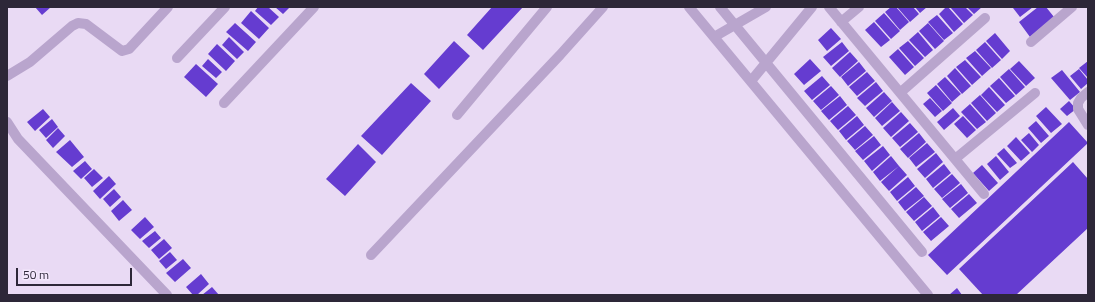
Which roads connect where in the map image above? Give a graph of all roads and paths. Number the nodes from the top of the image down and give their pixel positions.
1 (168, 7) edge
2 (225, 7) edge
3 (314, 7) edge
4 (547, 7) edge
5 (603, 7) edge
6 (689, 7) edge
7 (720, 7) edge
8 (766, 7) edge
9 (812, 7) edge
10 (829, 7) edge
11 (859, 7) edge
12 (1068, 8) edge
13 (985, 18) dead end
14 (841, 22) junction
15 (735, 25) junction
16 (714, 37) junction
17 (1031, 42) dead end
18 (177, 58) dead end
19 (766, 62) junction
20 (7, 76) edge
21 (751, 81) junction
22 (901, 92) junction
23 (1088, 92) edge
24 (1035, 93) dead end
25 (224, 103) dead end
26 (457, 115) dead end
27 (7, 122) edge
28 (1088, 125) edge
29 (955, 158) junction
30 (984, 194) dead end
31 (922, 252) dead end
32 (371, 255) dead end
33 (166, 295) edge
34 (928, 295) edge

1 - 20 street
2 - 18 street
3 - 25 street
4 - 26 street
5 - 32 street
6 - 16 street
7 - 15 street
8 - 15 street
9 - 19 street
10 - 14 street
11 - 14 street
12 - 17 street
13 - 22 street
14 - 22 street
15 - 16 street
15 - 19 street
16 - 21 street
19 - 21 street
19 - 31 street
21 - 34 street
22 - 29 street
23 - 28 street
24 - 29 street
27 - 33 street
29 - 30 street

